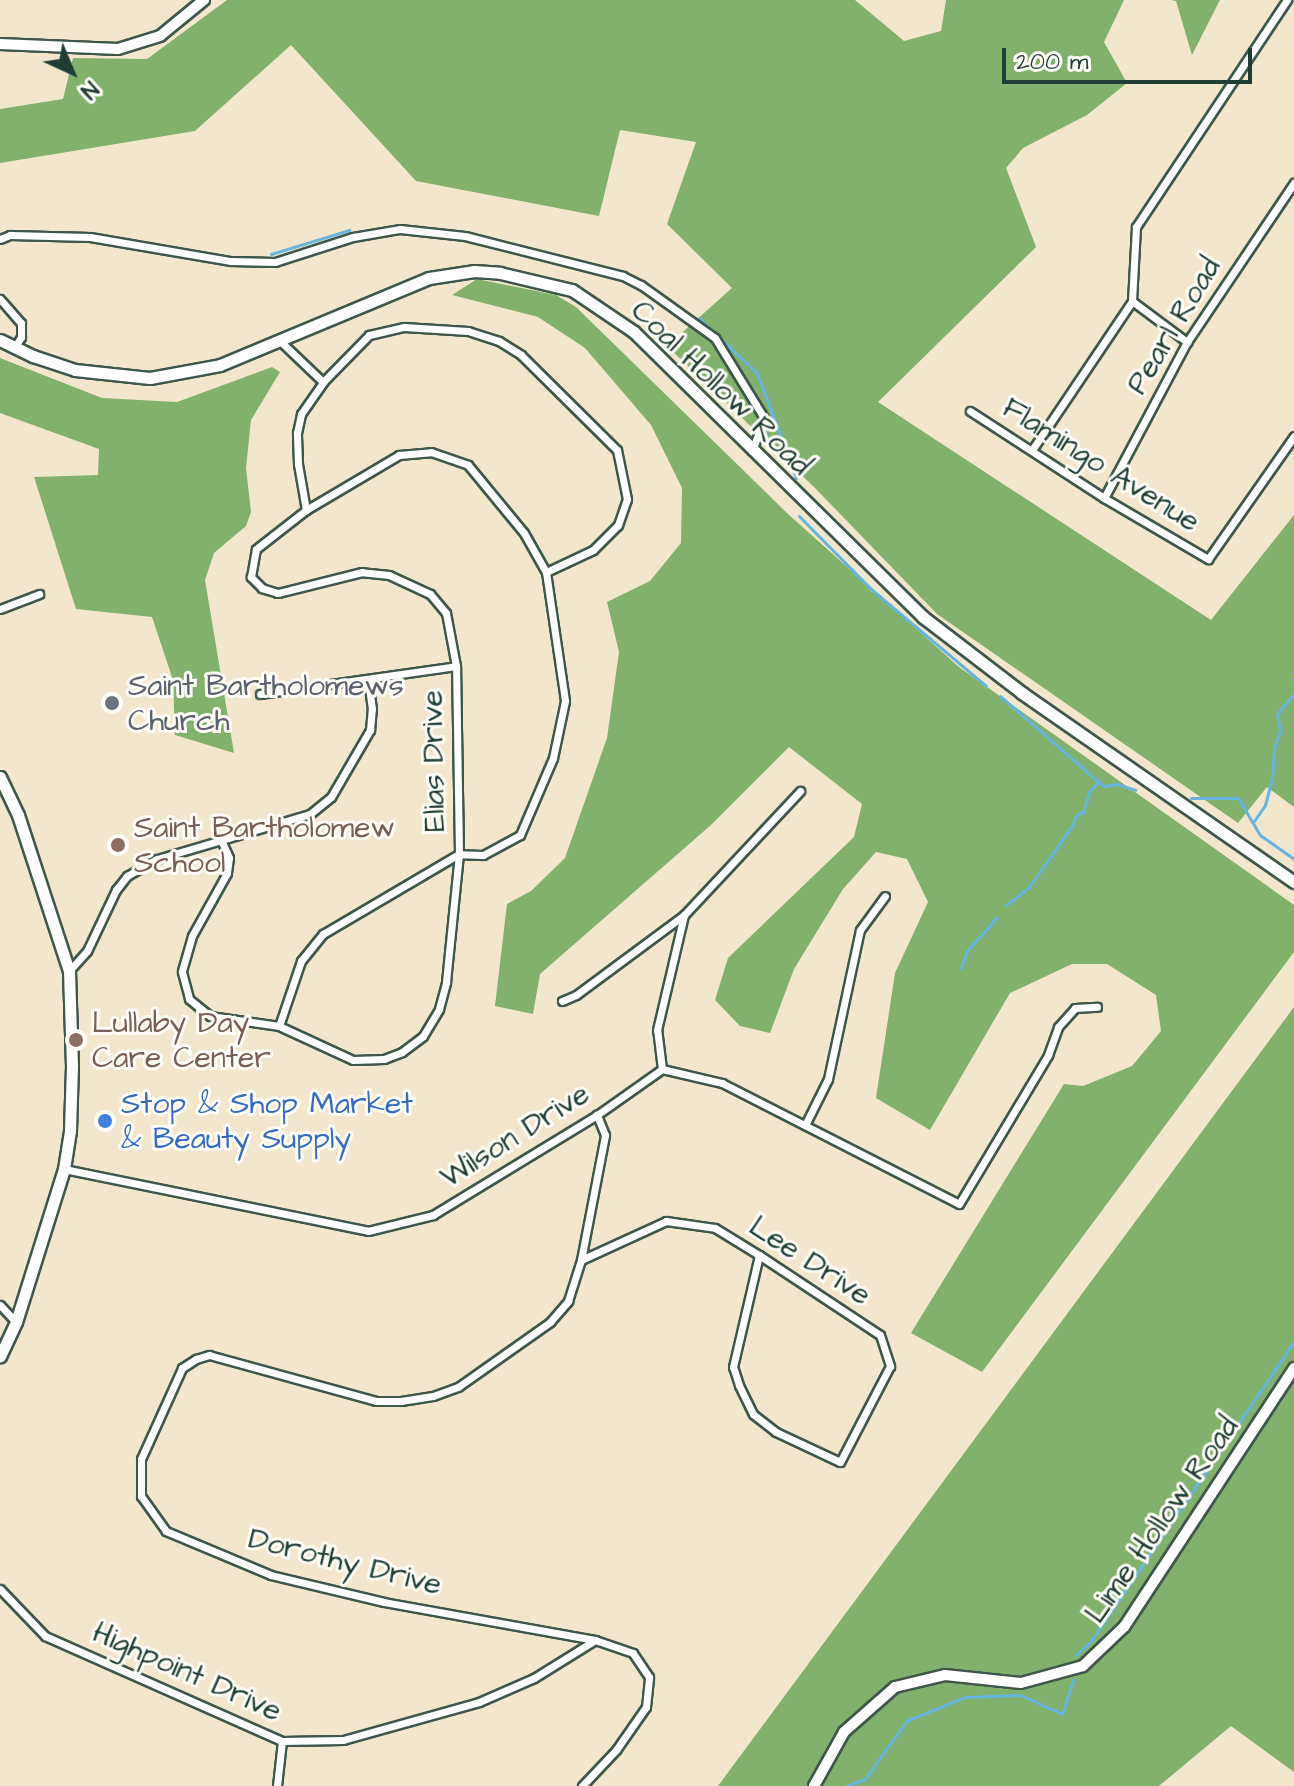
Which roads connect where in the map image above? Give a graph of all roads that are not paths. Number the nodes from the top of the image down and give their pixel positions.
1 (204, 0) edge
2 (1287, 0) edge
3 (0, 44) edge
4 (1294, 183) edge
5 (0, 239) edge
6 (0, 299) edge
7 (1132, 301) junction
8 (0, 340) edge
9 (280, 341) junction
10 (1187, 342) junction
11 (14, 348) junction
12 (323, 382) junction
13 (970, 411) dead end
14 (1294, 436) edge
15 (1032, 450) junction
16 (752, 451) junction
17 (1104, 498) junction
18 (306, 510) junction
19 (546, 572) junction
20 (39, 594) dead end
21 (0, 609) edge
22 (456, 666) junction
23 (368, 680) junction
24 (260, 694) dead end
25 (0, 777) edge
26 (800, 791) dead end
27 (222, 842) junction
28 (459, 854) junction
29 (1294, 882) edge
30 (885, 896) dead end
31 (684, 915) junction
32 (69, 971) junction
33 (562, 1001) dead end
34 (1097, 1007) dead end
35 (279, 1026) junction
36 (662, 1069) junction
37 (597, 1115) junction
38 (805, 1125) junction
39 (64, 1169) junction
40 (759, 1255) junction
41 (581, 1260) junction
42 (0, 1305) edge
43 (16, 1322) junction
44 (0, 1356) edge
45 (1294, 1368) edge
46 (0, 1590) edge
47 (595, 1640) junction
48 (282, 1741) junction
49 (277, 1786) edge
50 (582, 1786) edge
51 (814, 1786) edge

1 - 3 street
2 - 7 street
4 - 10 street, Pearl Road
5 - 16 street
6 - 11 street
7 - 10 street
7 - 15 street
8 - 11 main road, Coal Hollow Road
9 - 11 main road, Coal Hollow Road
9 - 12 street
9 - 16 main road, Coal Hollow Road
10 - 17 street, Pearl Road
12 - 18 street
12 - 19 street
13 - 15 street, Flamingo Avenue
14 - 17 street, Flamingo Avenue
15 - 17 street, Flamingo Avenue
16 - 29 main road, Coal Hollow Road
18 - 19 street, Elias Drive
18 - 22 street, Elias Drive
19 - 28 street, Elias Drive
20 - 21 street
22 - 23 street
22 - 28 street, Elias Drive
23 - 24 street
23 - 27 street
25 - 32 main road
26 - 31 street
27 - 32 street
27 - 35 street
28 - 35 street
28 - 35 street
30 - 38 street
31 - 33 street
31 - 36 street
32 - 39 main road
34 - 38 street
36 - 37 street, Wilson Drive
36 - 38 street
37 - 39 street, Wilson Drive
37 - 41 street, Dorothy Drive
39 - 43 main road
40 - 40 street, Lee Drive
40 - 41 street, Lee Drive
41 - 47 street, Dorothy Drive
42 - 43 street
43 - 44 main road
45 - 51 street, Lime Hollow Road
46 - 48 street, Highpoint Drive
47 - 48 street, Highpoint Drive
47 - 50 street, Dorothy Drive
48 - 49 street

